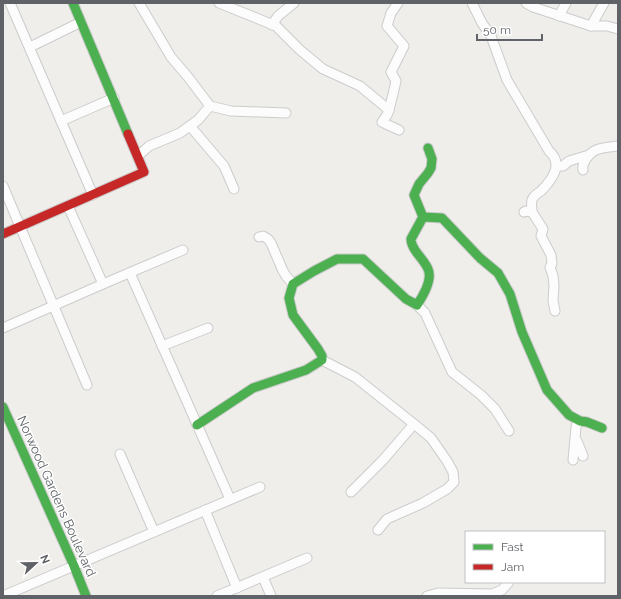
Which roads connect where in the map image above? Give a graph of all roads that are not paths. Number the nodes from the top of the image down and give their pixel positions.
1 (10, 3) edge
2 (74, 3) edge
3 (139, 3) edge
4 (219, 3) edge
5 (294, 3) edge
6 (398, 3) edge
7 (472, 3) edge
8 (526, 3) edge
9 (566, 3) edge
10 (604, 3) edge
11 (559, 16) junction
12 (82, 22) junction
13 (272, 25) junction
14 (590, 26) junction
15 (618, 29) edge
16 (30, 47) junction
17 (114, 98) junction
18 (210, 106) junction
19 (390, 110) junction
20 (286, 113) dead end
21 (62, 122) junction
22 (190, 126) junction
23 (399, 130) dead end
24 (618, 146) edge
25 (428, 148) dead end
26 (589, 155) junction
27 (138, 156) junction
28 (557, 166) junction
29 (583, 170) dead end
30 (3, 186) edge
31 (234, 189) dead end
32 (93, 195) junction
33 (68, 206) junction
34 (423, 216) junction
35 (20, 227) junction
36 (3, 234) edge
37 (259, 237) dead end
38 (183, 250) dead end
39 (130, 273) junction
40 (103, 284) junction
41 (293, 284) junction
42 (417, 305) junction
43 (54, 306) junction
44 (555, 311) dead end
45 (3, 328) edge
46 (208, 328) dead end
47 (162, 346) junction
48 (322, 360) junction
49 (88, 385) dead end
50 (3, 407) edge
51 (578, 420) junction
52 (414, 424) junction
53 (197, 425) junction
54 (602, 428) dead end
55 (509, 431) dead end
56 (575, 436) junction
57 (120, 454) dead end
58 (583, 456) dead end
59 (574, 460) dead end
60 (260, 486) dead end
61 (351, 492) dead end
62 (230, 499) junction
63 (204, 510) junction
64 (378, 530) dead end
65 (154, 532) junction
66 (307, 558) dead end
67 (74, 566) junction
68 (263, 577) junction
69 (508, 583) edge
70 (237, 588) junction
71 (3, 596) edge
72 (86, 596) edge
73 (217, 596) edge
74 (271, 596) edge
75 (427, 596) edge

1 - 16 street
2 - 12 street
3 - 18 street
4 - 13 street
5 - 13 street
6 - 19 street
7 - 28 street
8 - 11 street
9 - 11 street
10 - 14 street
11 - 14 street
12 - 16 street
12 - 17 street
13 - 19 street
14 - 15 street
16 - 21 street
17 - 21 street
17 - 27 street
18 - 20 street
18 - 22 street
19 - 23 street
21 - 32 street
22 - 27 street
22 - 31 street
24 - 26 street
25 - 34 street
26 - 28 street
26 - 29 street
27 - 32 street
28 - 44 street
30 - 35 street
32 - 33 street
33 - 35 street
33 - 40 street
34 - 42 street
34 - 51 street
35 - 36 street
35 - 43 street
37 - 41 street
38 - 39 street
39 - 40 street
39 - 47 street
40 - 43 street
41 - 42 street
41 - 48 street
42 - 55 street
43 - 45 street
43 - 49 street
46 - 47 street
47 - 53 street
48 - 52 street
48 - 53 street
50 - 67 street, Norwood Gardens Boulevard
51 - 54 street
51 - 56 street
52 - 61 street
52 - 64 street
53 - 62 street
56 - 58 street
56 - 59 street
57 - 65 street
60 - 62 street
62 - 63 street
63 - 65 street
63 - 70 street
65 - 67 street
66 - 68 street
67 - 71 street
67 - 72 street, Norwood Gardens Boulevard
68 - 70 street
68 - 74 street
69 - 75 street
70 - 73 street

